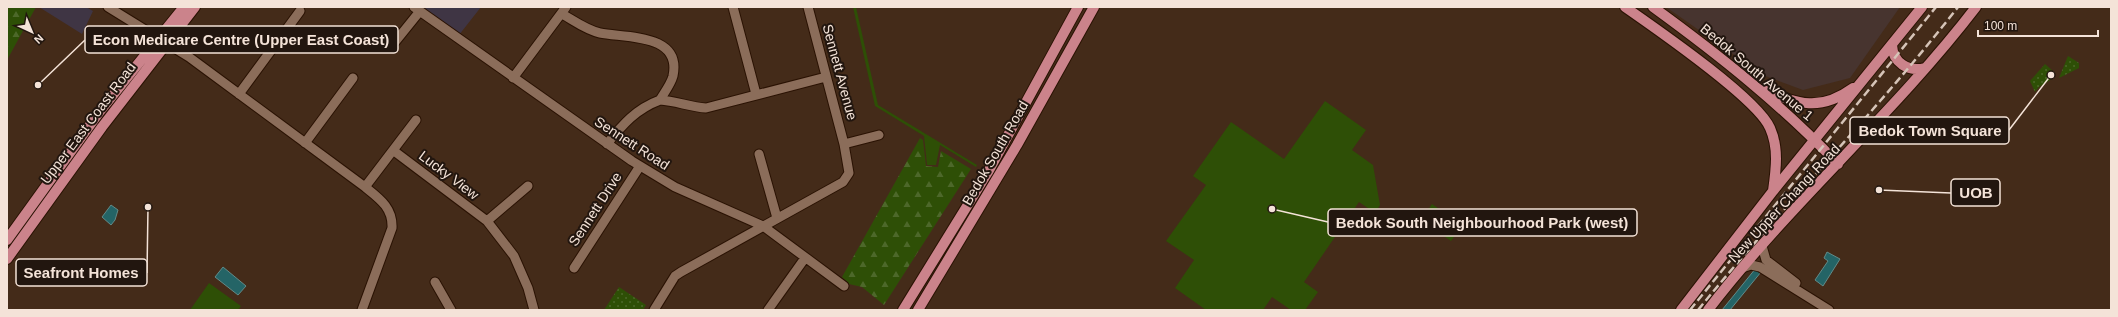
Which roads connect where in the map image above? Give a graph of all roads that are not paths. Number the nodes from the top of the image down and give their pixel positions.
1 (108, 7) edge
2 (184, 7) edge
3 (195, 7) edge
4 (733, 7) edge
5 (808, 7) edge
6 (1078, 7) edge
7 (1094, 7) edge
8 (1624, 7) edge
9 (1653, 7) edge
10 (1922, 7) edge
11 (1976, 7) edge
12 (417, 9) edge
13 (563, 9) edge
14 (300, 11) dead end
15 (163, 40) junction
16 (395, 42) dead end
17 (1892, 45) junction
18 (1925, 68) junction
19 (826, 77) junction
20 (353, 78) dead end
21 (513, 78) junction
22 (1863, 81) junction
23 (1758, 88) junction
24 (239, 94) junction
25 (756, 94) junction
26 (660, 100) junction
27 (416, 120) dead end
28 (879, 135) dead end
29 (1815, 140) junction
30 (305, 144) junction
31 (607, 144) junction
32 (844, 144) junction
33 (394, 151) junction
34 (759, 154) dead end
35 (1838, 164) junction
36 (640, 166) junction
37 (528, 186) dead end
38 (365, 187) junction
39 (1773, 191) junction
40 (971, 200) junction
41 (981, 205) junction
42 (778, 218) junction
43 (487, 221) junction
44 (763, 226) junction
45 (7, 240) edge
46 (1762, 246) junction
47 (805, 258) junction
48 (7, 259) edge
49 (574, 268) dead end
50 (1742, 268) junction
51 (435, 282) dead end
52 (844, 286) dead end
53 (908, 308) edge
54 (362, 310) edge
55 (452, 310) edge
56 (534, 310) edge
57 (654, 310) edge
58 (768, 310) edge
59 (918, 310) edge
60 (1681, 310) edge
61 (1708, 310) edge
62 (1829, 310) edge
63 (1834, 310) edge

1 - 15 street
2 - 15 main road, Upper East Coast Road
3 - 15 main road, Upper East Coast Road
4 - 25 street
5 - 19 street, Sennett Avenue
6 - 40 main road, Bedok South Road
7 - 41 main road, Bedok South Road
8 - 39 main road, Bedok South Avenue 1
9 - 23 main road, Bedok South Avenue 1
10 - 17 main road, New Upper Changi Road
11 - 18 main road, New Upper Changi Road
12 - 16 street
12 - 21 street, Sennett Road
13 - 21 street
13 - 26 street
14 - 24 street
15 - 24 street
15 - 45 main road, Upper East Coast Road
15 - 48 main road, Upper East Coast Road
17 - 18 main road
17 - 22 main road, New Upper Changi Road
18 - 35 main road, New Upper Changi Road
19 - 25 street
19 - 32 street, Sennett Avenue
20 - 30 street
21 - 31 street, Sennett Road
22 - 23 main road
22 - 29 main road, New Upper Changi Road
23 - 29 main road, Bedok South Avenue 1
24 - 30 street
25 - 26 street
26 - 31 street
27 - 33 street
28 - 32 street, Sennett Avenue
29 - 35 main road, Bedok South Avenue 1
29 - 39 main road, New Upper Changi Road
30 - 38 street
31 - 36 street, Sennett Road
32 - 42 street, Sennett Avenue
33 - 38 street
33 - 43 street, Lucky View
34 - 42 street
35 - 46 main road, New Upper Changi Road
36 - 44 street, Sennett Road
36 - 49 street, Sennett Drive
37 - 43 street
38 - 54 street
39 - 60 main road, New Upper Changi Road
40 - 41 main road
40 - 53 main road, Bedok South Road
41 - 59 main road, Bedok South Road
42 - 44 street, Sennett Avenue
43 - 56 street, Lucky View
44 - 47 street, Sennett Road
44 - 57 street, Sennett Avenue
46 - 50 main road, New Upper Changi Road
46 - 63 street
47 - 52 street, Sennett Road
47 - 58 street
50 - 61 main road, New Upper Changi Road
50 - 62 street
51 - 55 street

